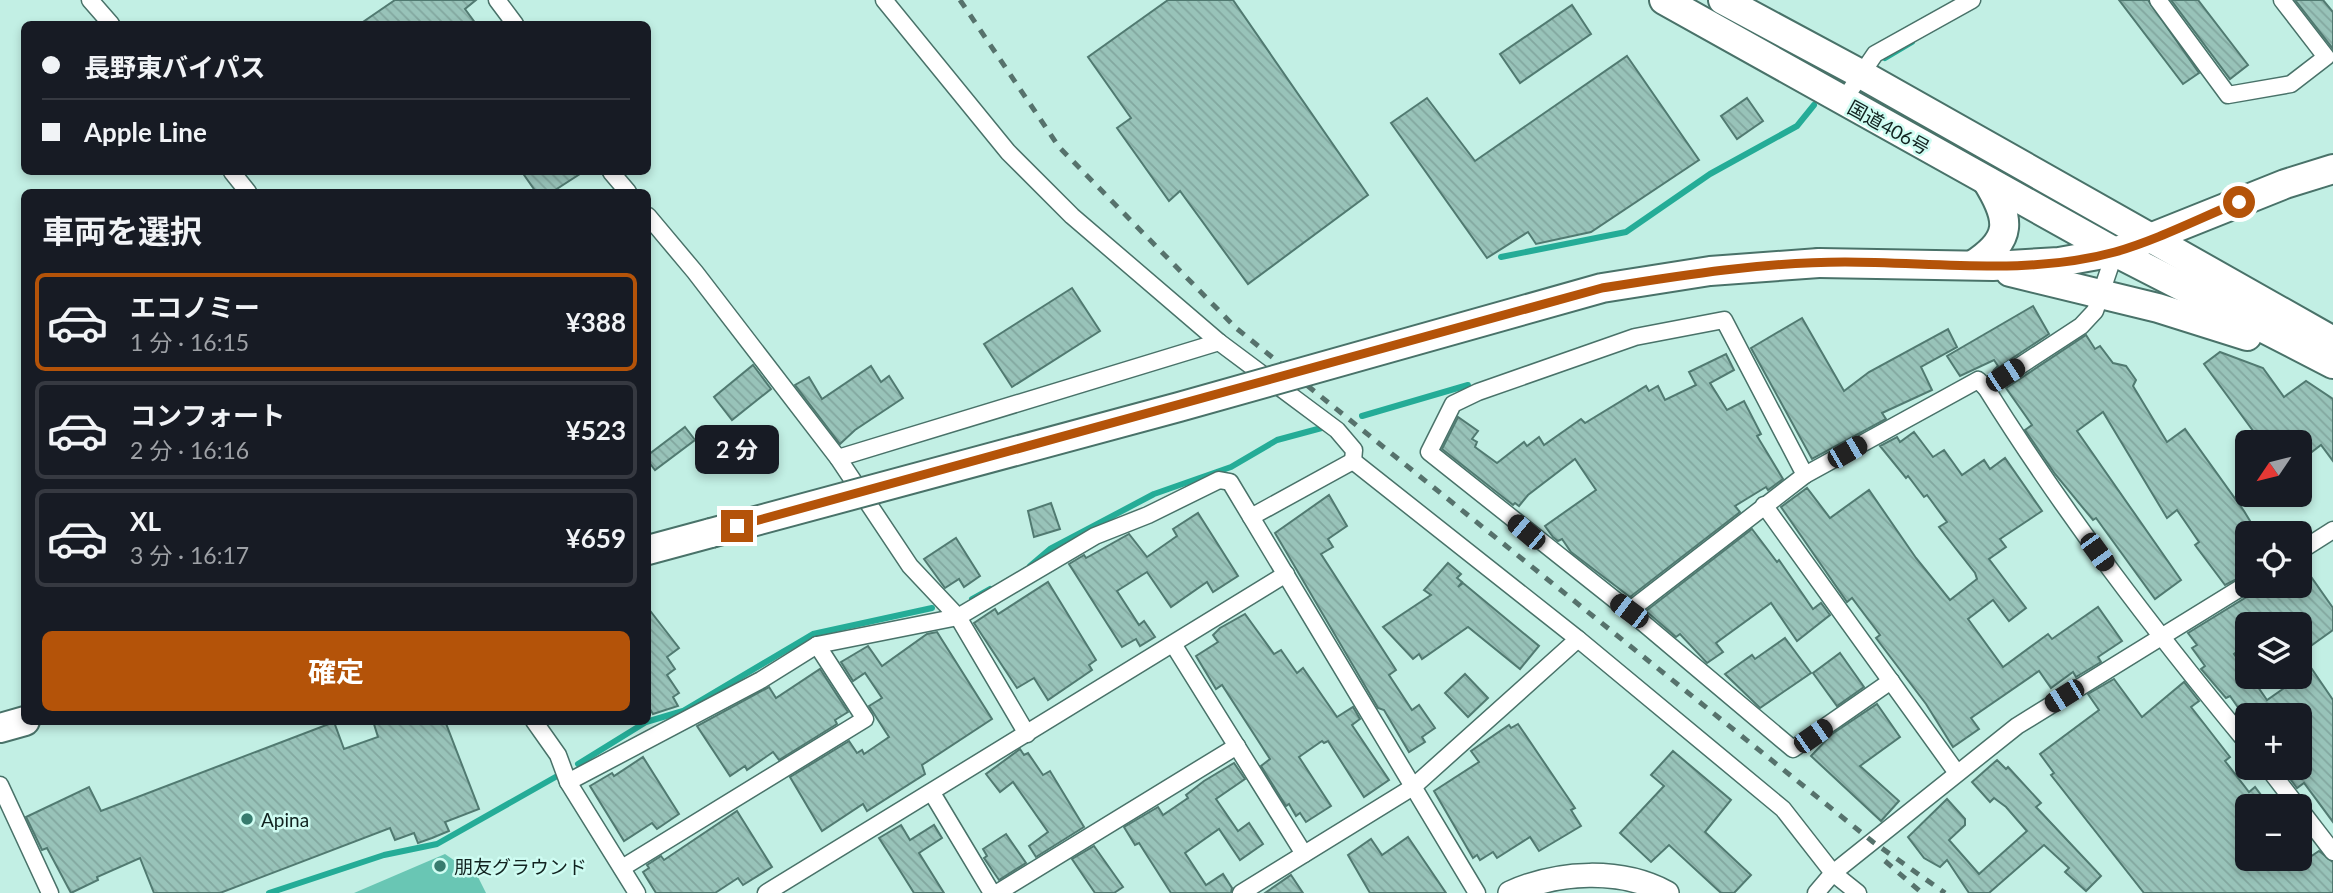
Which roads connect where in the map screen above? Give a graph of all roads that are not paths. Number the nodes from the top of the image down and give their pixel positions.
1 (89, 0) edge
2 (497, 0) edge
3 (884, 0) edge
4 (1664, 0) edge
5 (1723, 0) edge
6 (1972, 0) edge
7 (2158, 0) edge
8 (2282, 0) edge
9 (108, 21) edge
10 (513, 21) edge
11 (1859, 74) junction
12 (1843, 101) junction
13 (2333, 169) edge
14 (234, 175) edge
15 (614, 175) edge
16 (1987, 181) junction
17 (246, 189) edge
18 (625, 189) edge
19 (651, 220) edge
20 (2152, 238) junction
21 (2115, 252) junction
22 (1983, 266) junction
23 (2100, 293) junction
24 (2333, 341) edge
25 (1219, 342) junction
26 (2333, 364) edge
27 (2333, 374) edge
28 (1986, 388) junction
29 (838, 458) junction
30 (1353, 461) junction
31 (1805, 475) junction
32 (1764, 505) junction
33 (1251, 517) junction
34 (2333, 530) edge
35 (2312, 543) edge
36 (651, 549) edge
37 (1286, 574) junction
38 (2235, 591) edge
39 (1629, 611) junction
40 (958, 617) junction
41 (2159, 637) junction
42 (1578, 639) junction
43 (1173, 644) junction
44 (817, 645) junction
45 (1891, 681) junction
46 (21, 722) edge
47 (537, 725) edge
48 (0, 728) edge
49 (2235, 729) edge
50 (1027, 734) junction
51 (1237, 746) junction
52 (1957, 773) junction
53 (2277, 780) edge
54 (568, 782) junction
55 (0, 785) edge
56 (1413, 787) junction
57 (932, 793) junction
58 (2288, 794) edge
59 (2312, 825) edge
60 (2333, 852) edge
61 (1304, 854) junction
62 (622, 868) junction
63 (1833, 873) junction
64 (50, 893) edge
65 (638, 893) edge
66 (766, 893) edge
67 (995, 893) edge
68 (1241, 893) edge
69 (1477, 893) edge
70 (1510, 893) edge
71 (1667, 893) edge
72 (1816, 893) edge
73 (1858, 893) edge

1 - 9 street
2 - 10 street
3 - 25 street
4 - 12 highway, 国道406号
5 - 11 highway, 国道406号
6 - 11 street
7 - 8 street
11 - 12 street
11 - 20 highway, 国道406号
12 - 16 highway, 国道406号
13 - 20 highway
14 - 17 street
15 - 18 street
16 - 21 highway, 国道406号
16 - 22 highway
19 - 29 street
20 - 21 highway
20 - 24 highway, 国道406号
21 - 22 highway
21 - 23 street
21 - 26 highway, 国道406号
22 - 23 highway
22 - 36 highway, bridge
23 - 27 highway
23 - 28 street
25 - 29 street
25 - 30 street
28 - 31 street
28 - 41 street
29 - 40 street
30 - 33 street
30 - 42 street
31 - 32 street
31 - 39 street
32 - 39 street
32 - 45 street
33 - 37 street
33 - 40 street
34 - 35 street
37 - 43 street
37 - 56 street
38 - 41 street
39 - 45 street
40 - 44 street
40 - 50 street
41 - 49 street
41 - 52 street
42 - 56 street
42 - 63 street
43 - 50 street
43 - 51 street
44 - 54 street
44 - 62 street
45 - 52 street
46 - 48 highway
47 - 54 street
50 - 57 street
51 - 61 street
51 - 67 street
52 - 63 street
53 - 58 street
54 - 62 street
55 - 64 street
56 - 61 street
56 - 69 street
57 - 66 street
57 - 67 street
59 - 60 street
61 - 68 street
62 - 65 street
63 - 72 street
63 - 73 street
70 - 71 street

